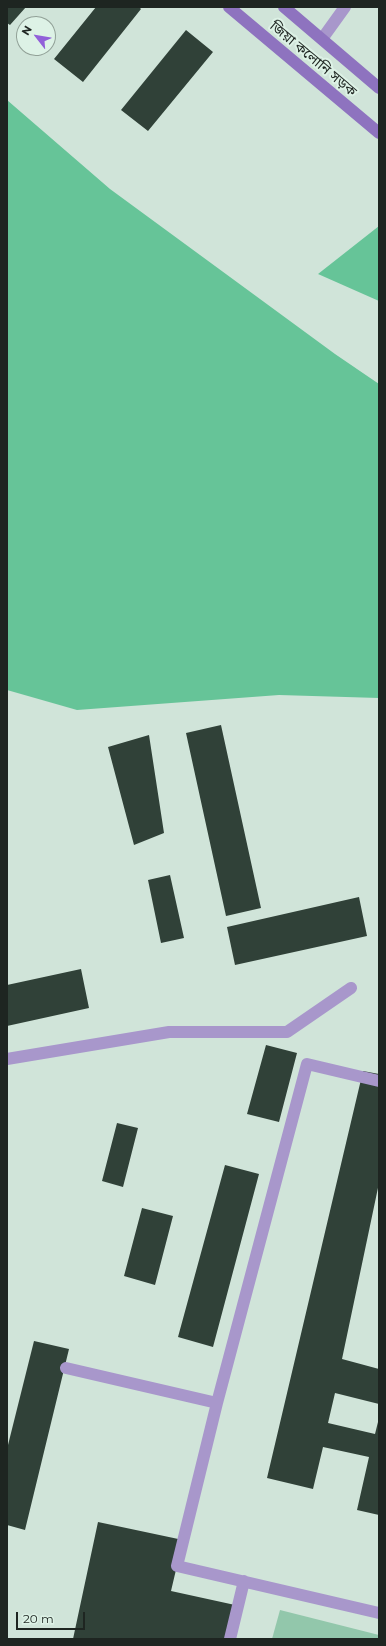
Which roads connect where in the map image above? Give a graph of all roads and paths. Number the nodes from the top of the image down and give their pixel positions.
1 (228, 7) edge
2 (284, 7) edge
3 (345, 7) edge
4 (322, 39) junction
5 (379, 88) edge
6 (379, 133) edge
7 (351, 988) dead end
8 (7, 1059) edge
9 (379, 1081) edge
10 (66, 1368) dead end
11 (217, 1403) junction
12 (244, 1581) junction
13 (379, 1613) edge
14 (230, 1639) edge

1 - 6 main road, জিয়া কলোনি সড়ক
2 - 4 main road, জিয়া কলোনি সড়ক
3 - 4 street
4 - 5 main road, জিয়া কলোনি সড়ক
7 - 8 street
9 - 11 street
10 - 11 street
11 - 12 street
12 - 13 street
12 - 14 street

